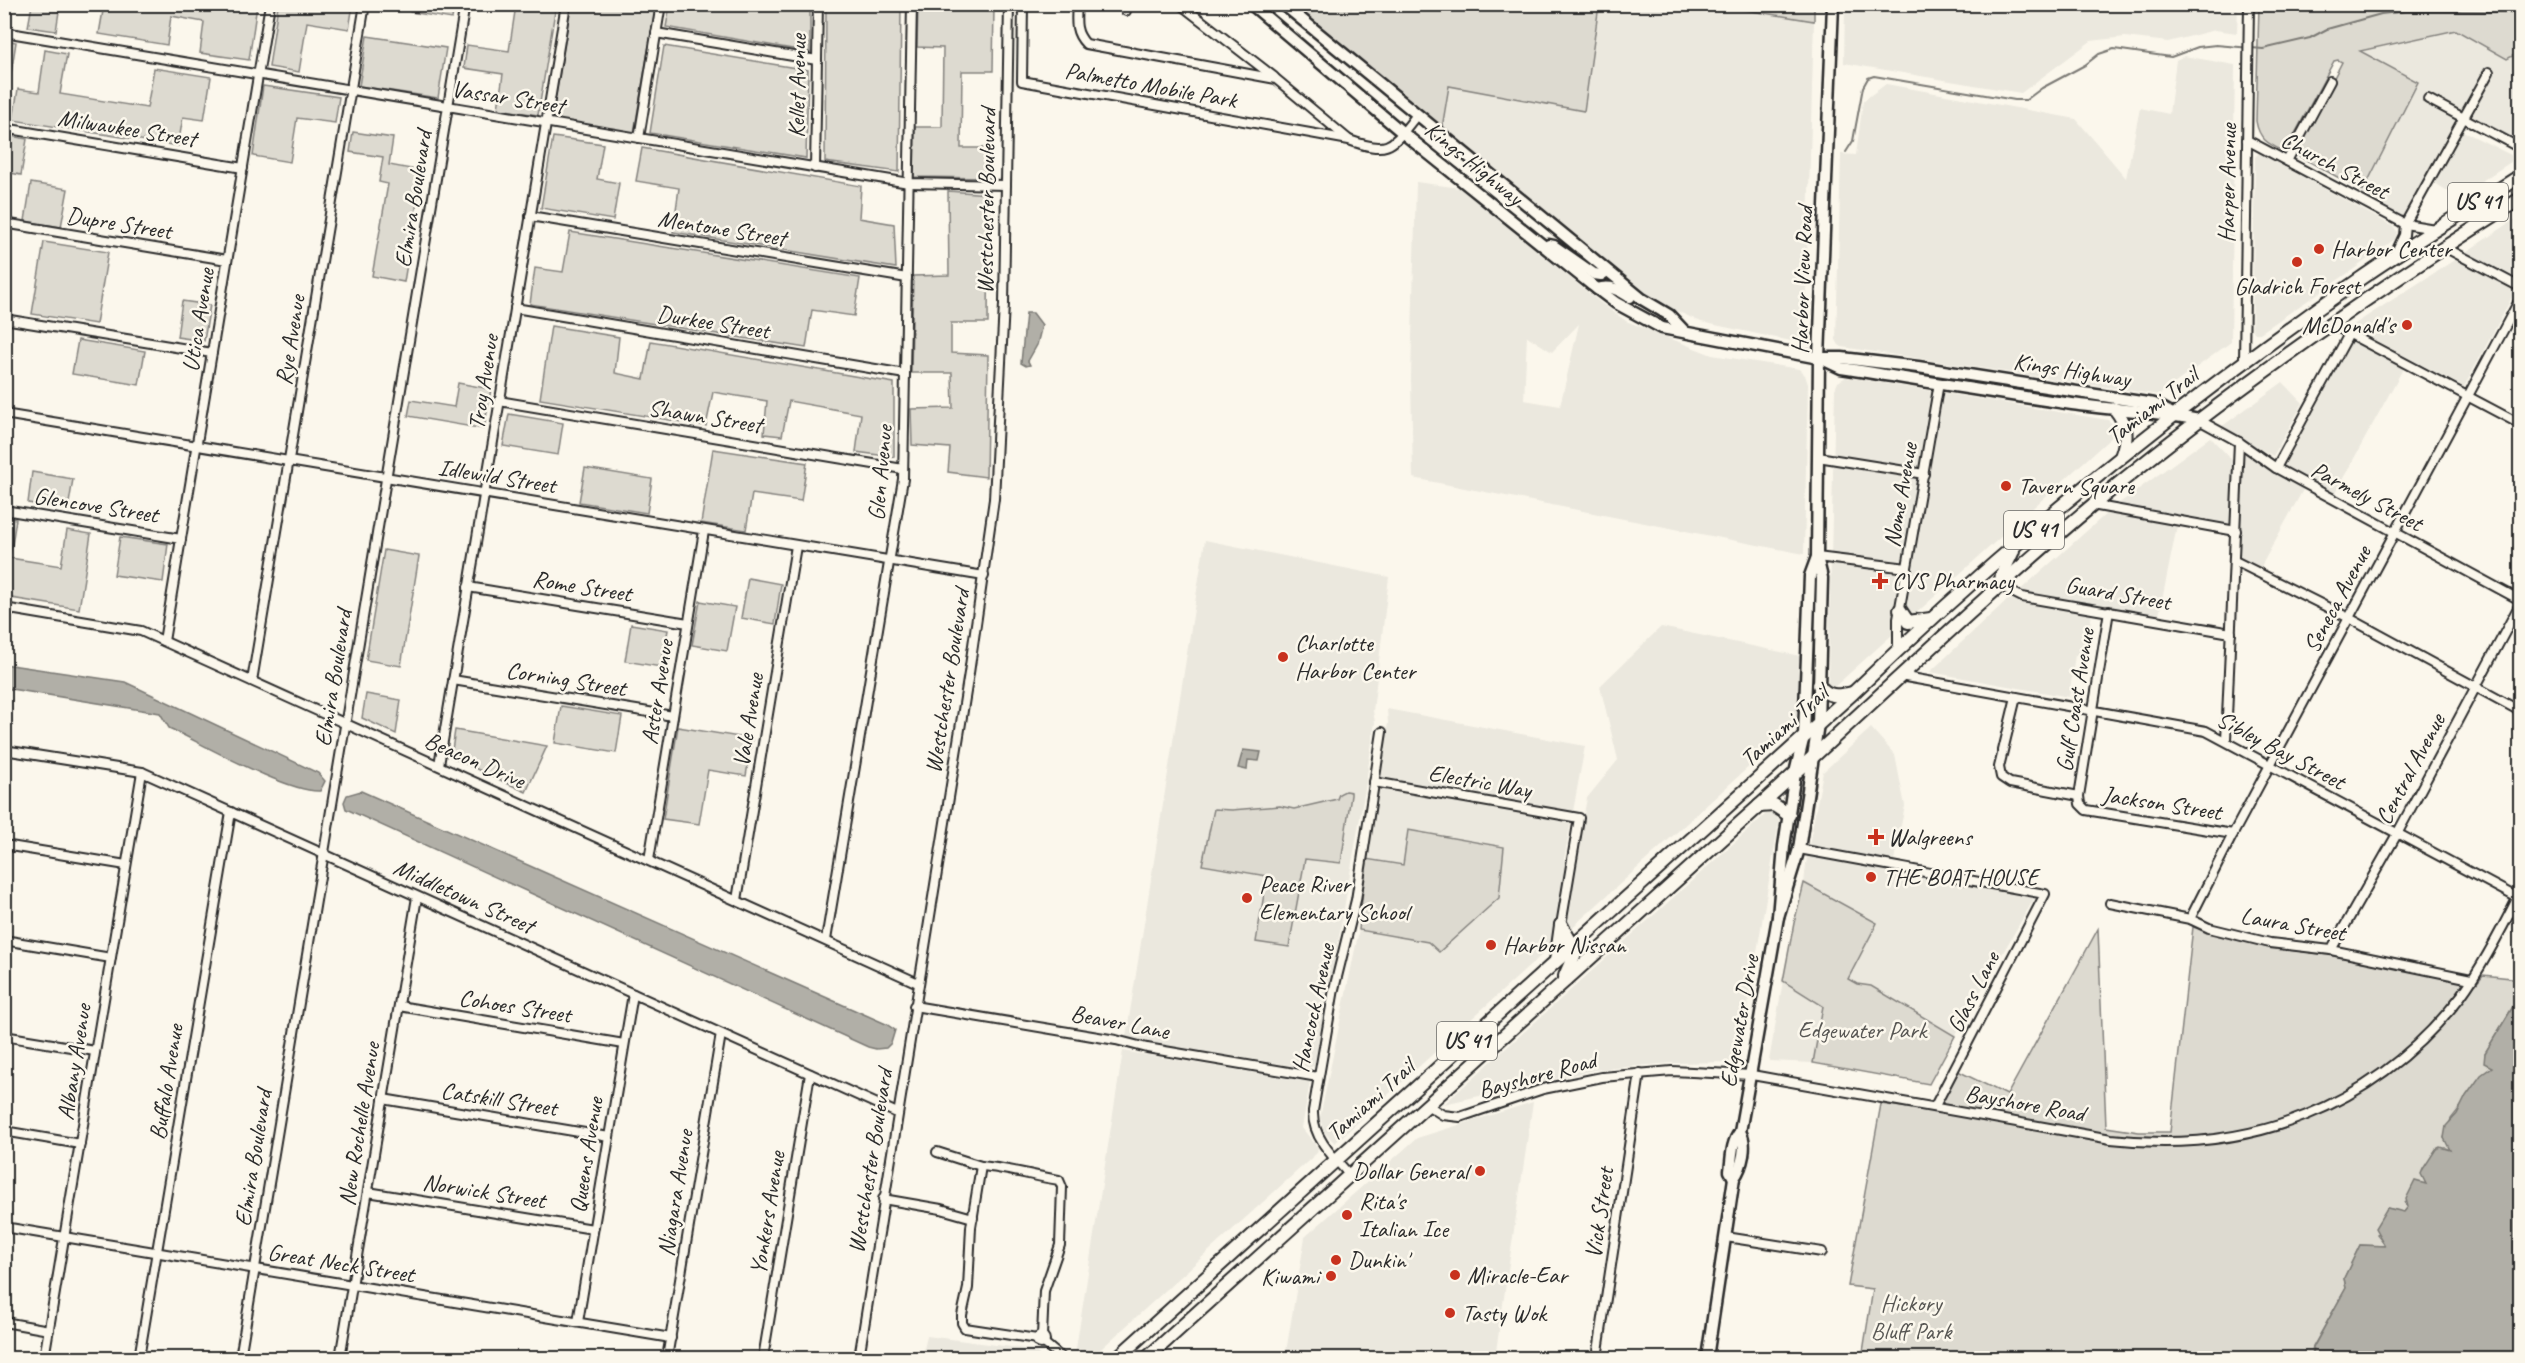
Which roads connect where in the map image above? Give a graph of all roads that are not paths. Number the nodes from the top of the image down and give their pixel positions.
1 (270, 4) edge
2 (365, 4) edge
3 (465, 4) edge
4 (566, 4) edge
5 (661, 4) edge
6 (818, 4) edge
7 (912, 4) edge
8 (1009, 4) edge
9 (1023, 4) edge
10 (1077, 4) edge
11 (1180, 4) edge
12 (1251, 4) edge
13 (1284, 4) edge
14 (1833, 4) edge
15 (2249, 4) edge
16 (4, 32) edge
17 (656, 33) junction
18 (817, 60) junction
19 (2489, 72) dead end
20 (258, 75) junction
21 (1276, 79) junction
22 (2330, 81) dead end
23 (351, 90) junction
24 (2428, 99) dead end
25 (448, 106) junction
26 (1416, 116) junction
27 (2464, 118) junction
28 (546, 123) junction
29 (4, 128) edge
30 (1403, 133) junction
31 (639, 138) junction
32 (1349, 140) junction
33 (2247, 140) junction
34 (2520, 148) edge
35 (2287, 161) junction
36 (243, 168) junction
37 (815, 168) junction
38 (1488, 175) junction
39 (2520, 176) edge
40 (909, 183) junction
41 (1006, 185) junction
42 (1475, 191) junction
43 (2520, 199) edge
44 (530, 216) junction
45 (4, 223) edge
46 (2405, 224) junction
47 (2436, 229) junction
48 (1540, 243) junction
49 (2444, 247) junction
50 (2394, 256) junction
51 (227, 260) junction
52 (1607, 271) junction
53 (907, 279) junction
54 (2520, 286) edge
55 (1597, 289) junction
56 (1642, 299) junction
57 (2520, 299) edge
58 (515, 308) junction
59 (4, 319) edge
60 (2331, 324) junction
61 (1684, 331) junction
62 (2349, 334) junction
63 (212, 353) junction
64 (1819, 358) junction
65 (2244, 362) junction
66 (905, 374) junction
67 (1939, 383) junction
68 (2049, 388) junction
69 (2468, 396) junction
70 (2048, 400) junction
71 (500, 401) junction
72 (2115, 409) junction
73 (4, 414) edge
74 (2174, 415) junction
75 (2199, 420) junction
76 (2520, 424) edge
77 (2240, 442) junction
78 (196, 446) junction
79 (1818, 457) junction
80 (2121, 457) junction
81 (289, 462) junction
82 (2276, 468) junction
83 (903, 469) junction
84 (1924, 474) junction
85 (387, 478) junction
86 (484, 494) junction
87 (2092, 505) junction
88 (4, 510) edge
89 (704, 531) junction
90 (2236, 531) junction
91 (2395, 532) junction
92 (181, 539) junction
93 (2016, 545) junction
94 (796, 546) junction
95 (1817, 556) junction
96 (889, 561) junction
97 (2235, 561) junction
98 (1907, 568) junction
99 (984, 576) junction
100 (2000, 586) junction
101 (468, 587) junction
102 (2520, 602) edge
103 (4, 608) edge
104 (1900, 610) junction
105 (2109, 610) junction
106 (2349, 618) junction
107 (1933, 619) junction
108 (688, 623) junction
109 (2231, 633) junction
110 (164, 641) junction
111 (1898, 650) junction
112 (1900, 676) junction
113 (453, 680) junction
114 (252, 681) junction
115 (1819, 685) junction
116 (2476, 687) junction
117 (1853, 693) junction
118 (2016, 697) junction
119 (2093, 710) junction
120 (2520, 711) edge
121 (673, 716) junction
122 (346, 723) junction
123 (1818, 724) junction
124 (1382, 732) dead end
125 (1804, 736) junction
126 (2226, 741) junction
127 (4, 750) edge
128 (1812, 758) junction
129 (439, 765) junction
130 (2270, 765) junction
131 (142, 772) junction
132 (1795, 773) junction
133 (1374, 782) junction
134 (2079, 796) junction
135 (1758, 807) junction
136 (231, 812) junction
137 (1789, 815) junction
138 (2233, 834) junction
139 (2397, 834) junction
140 (4, 845) edge
141 (1799, 849) junction
142 (324, 855) junction
143 (649, 860) junction
144 (126, 865) junction
145 (2519, 896) edge
146 (417, 897) junction
147 (737, 900) junction
148 (2110, 903) dead end
149 (1605, 916) junction
150 (1778, 917) junction
151 (2190, 919) junction
152 (1561, 925) junction
153 (4, 940) edge
154 (826, 940) junction
155 (1574, 944) junction
156 (2331, 950) junction
157 (1594, 953) junction
158 (111, 958) junction
159 (1556, 961) junction
160 (2471, 979) junction
161 (918, 982) junction
162 (1562, 983) junction
163 (633, 994) junction
164 (399, 1006) junction
165 (914, 1006) junction
166 (722, 1034) junction
167 (4, 1036) edge
168 (624, 1044) junction
169 (95, 1051) junction
170 (1640, 1073) junction
171 (810, 1074) junction
172 (1752, 1075) junction
173 (1318, 1077) junction
174 (383, 1099) junction
175 (1427, 1105) junction
176 (1935, 1107) junction
177 (897, 1113) junction
178 (4, 1131) edge
179 (609, 1137) junction
180 (80, 1144) junction
181 (937, 1152) dead end
182 (1336, 1160) junction
183 (981, 1166) junction
184 (1350, 1175) junction
185 (368, 1192) junction
186 (883, 1199) junction
187 (973, 1218) junction
188 (4, 1227) edge
189 (593, 1229) junction
190 (64, 1237) junction
191 (1726, 1237) junction
192 (157, 1252) junction
193 (1822, 1252) dead end
194 (255, 1269) junction
195 (352, 1285) junction
196 (1160, 1320) junction
197 (4, 1322) edge
198 (578, 1322) junction
199 (49, 1330) junction
200 (671, 1338) junction
201 (1041, 1339) junction
202 (1122, 1356) edge
203 (44, 1359) edge
204 (139, 1359) edge
205 (240, 1359) edge
206 (340, 1359) edge
207 (667, 1359) edge
208 (763, 1359) edge
209 (859, 1359) edge
210 (1062, 1359) edge
211 (1143, 1359) edge
212 (1147, 1359) edge
213 (1598, 1359) edge
214 (1707, 1359) edge

1 - 20 street, Utica Avenue
2 - 23 street, Rye Avenue
3 - 25 street, Elmira Boulevard
4 - 28 street, Troy Avenue
5 - 17 street
6 - 18 street, Kellet Avenue
7 - 40 street, Glen Avenue
8 - 41 street, Westchester Boulevard
9 - 32 street, Palmetto Mobile Park
10 - 21 street, Palmetto Mobile Park
11 - 21 street, Palmetto Mobile Park
12 - 30 main road, Kings Highway
13 - 26 main road, Kings Highway
14 - 64 main road, Harbor View Road
15 - 33 street, Harper Avenue
16 - 20 street, Vassar Street
17 - 18 street
17 - 31 street
18 - 37 street, Kellet Avenue
19 - 27 street
20 - 23 street, Vassar Street
20 - 36 street, Utica Avenue
21 - 32 street, Palmetto Mobile Park
22 - 35 street
23 - 25 street, Vassar Street
23 - 81 street, Rye Avenue
24 - 27 street
25 - 28 street, Vassar Street
25 - 85 street, Elmira Boulevard
26 - 30 street, Palmetto Mobile Park
26 - 38 main road, Kings Highway
27 - 34 street
27 - 46 street
28 - 31 street, Vassar Street
28 - 44 street, Troy Avenue
29 - 36 street, Milwaukee Street
30 - 32 street, Palmetto Mobile Park
30 - 42 main road, Kings Highway
31 - 37 street, Vassar Street
33 - 35 street, Church Street
33 - 65 street, Harper Avenue
35 - 46 street, Church Street
36 - 51 street, Utica Avenue
37 - 40 street, Vassar Street
38 - 42 main road
38 - 52 main road, Kings Highway
39 - 47 main road, Tamiami Trail / US 41
40 - 41 street, Vassar Street
40 - 53 street, Glen Avenue
41 - 99 street, Westchester Boulevard
42 - 48 main road, Kings Highway
43 - 49 main road, Tamiami Trail / US 41
44 - 53 street, Mentone Street
44 - 58 street, Troy Avenue
45 - 51 street, Dupre Street
46 - 47 street, Church Street
46 - 50 street, Church Street
47 - 50 main road, Tamiami Trail / US 41
48 - 52 main road
48 - 55 main road, Kings Highway
49 - 54 street
49 - 60 main road, Tamiami Trail / US 41
50 - 65 main road, Tamiami Trail / US 41
51 - 63 street, Utica Avenue
52 - 56 main road, Kings Highway
53 - 66 street, Glen Avenue
55 - 56 main road
55 - 61 main road, Kings Highway
56 - 61 main road, Kings Highway
57 - 69 street, Seneca Avenue
58 - 66 street, Durkee Street
58 - 71 street, Troy Avenue
59 - 63 street
60 - 62 street
60 - 75 main road, Tamiami Trail / US 41
61 - 64 main road, Kings Highway
62 - 69 street
62 - 82 street
63 - 78 street, Utica Avenue
64 - 67 main road, Kings Highway
64 - 68 main road, Kings Highway
64 - 79 main road, Harbor View Road
65 - 74 main road, Tamiami Trail / US 41
66 - 83 street, Glen Avenue
67 - 70 main road, Kings Highway
67 - 84 street, Nome Avenue
68 - 70 main road
68 - 74 main road, Kings Highway
69 - 76 street
69 - 91 street, Seneca Avenue
70 - 72 main road, Kings Highway
71 - 83 street, Shawn Street
71 - 86 street, Troy Avenue
72 - 74 main road, Kings Highway
72 - 80 main road
73 - 78 street, Idlewild Street
74 - 75 main road
74 - 80 main road, Tamiami Trail / US 41
75 - 77 street, Parmely Street
75 - 87 main road, Tamiami Trail / US 41
77 - 82 street, Parmely Street
77 - 90 street
78 - 81 street, Idlewild Street
78 - 92 street, Utica Avenue
79 - 84 street
79 - 95 main road, Harbor View Road
80 - 93 main road, Tamiami Trail / US 41
81 - 85 street, Idlewild Street
81 - 114 street, Rye Avenue
82 - 91 street, Parmely Street
83 - 96 street, Glen Avenue
84 - 98 street, Nome Avenue
85 - 86 street, Idlewild Street
85 - 122 street, Elmira Boulevard
86 - 89 street, Idlewild Street
86 - 101 street, Troy Avenue
87 - 90 street
87 - 100 main road, Tamiami Trail / US 41
88 - 92 street, Glencove Street
89 - 94 street, Idlewild Street
89 - 108 street, Aster Avenue
90 - 97 street
91 - 102 street, Parmely Street
91 - 106 street, Seneca Avenue
92 - 110 street, Utica Avenue
93 - 100 main road
93 - 107 main road, Tamiami Trail / US 41
94 - 96 street, Idlewild Street
94 - 147 street, Vale Avenue
95 - 98 street
95 - 115 main road, Harbor View Road
95 - 125 main road, Harbor View Road
96 - 99 street, Idlewild Street
96 - 154 street, Glen Avenue
97 - 106 street
97 - 109 street
98 - 104 street, Nome Avenue
99 - 161 street, Westchester Boulevard
100 - 105 street, Guard Street
100 - 112 main road, Tamiami Trail / US 41
101 - 108 street, Rome Street
101 - 113 street, Troy Avenue
102 - 116 street, Central Avenue
103 - 110 street, Beacon Drive
104 - 107 main road
104 - 111 street, Nome Avenue
105 - 109 street, Guard Street
105 - 119 street, Gulf Coast Avenue
106 - 116 street
106 - 130 street, Seneca Avenue
107 - 111 main road, Tamiami Trail / US 41
108 - 121 street, Aster Avenue
109 - 126 street
110 - 114 street, Beacon Drive
111 - 117 main road, Tamiami Trail / US 41
112 - 118 street, Sibley Bay Street
112 - 128 main road, Tamiami Trail / US 41
113 - 121 street, Corning Street
113 - 129 street, Troy Avenue
114 - 122 street, Beacon Drive
115 - 117 main road
115 - 123 main road, Harbor View Road
116 - 120 street
116 - 139 street, Central Avenue
117 - 123 main road, Tamiami Trail / US 41
118 - 119 street, Sibley Bay Street
118 - 134 street, Jackson Street
119 - 126 street, Sibley Bay Street
119 - 134 street, Gulf Coast Avenue
121 - 143 street, Aster Avenue
122 - 129 street, Beacon Drive
122 - 142 street, Elmira Boulevard
123 - 125 main road, Tamiami Trail / US 41
123 - 128 main road, Harbor View Road
124 - 133 street, Hancock Avenue
125 - 132 main road, Harbor View Road
125 - 149 main road, Tamiami Trail / US 41
126 - 130 street, Sibley Bay Street
127 - 131 street, Middletown Street
128 - 132 main road, Tamiami Trail / US 41
128 - 141 main road, Edgewater Drive
129 - 143 street, Beacon Drive
130 - 138 street, Seneca Avenue
130 - 139 street, Sibley Bay Street
131 - 136 street, Middletown Street
131 - 144 street, Albany Avenue
132 - 135 main road, Tamiami Trail / US 41
132 - 137 main road, Edgewater Drive
133 - 152 street, Electric Way
133 - 173 street, Hancock Avenue
134 - 138 street, Jackson Street
135 - 137 main road
135 - 157 main road, Tamiami Trail / US 41
136 - 142 street, Middletown Street
136 - 192 street, Buffalo Avenue
137 - 150 main road, Edgewater Drive
138 - 151 street, Seneca Avenue
139 - 145 street, Sibley Bay Street
139 - 156 street, Central Avenue
140 - 144 street
141 - 150 main road, Edgewater Drive
141 - 176 street, Glass Lane
142 - 146 street, Middletown Street
142 - 194 street, Elmira Boulevard
143 - 147 street, Beacon Drive
144 - 158 street, Albany Avenue
145 - 160 street, Bayshore Road
146 - 163 street, Middletown Street
146 - 164 street, New Rochelle Avenue
147 - 154 street, Beacon Drive
148 - 151 street, Laura Street
149 - 155 main road, Tamiami Trail / US 41
149 - 157 main road
150 - 172 main road, Edgewater Drive
151 - 156 street, Laura Street
152 - 155 main road
152 - 159 main road
153 - 158 street
154 - 161 street, Beacon Drive
155 - 159 main road, Tamiami Trail / US 41
155 - 162 main road
156 - 160 street, Laura Street
157 - 162 main road, Tamiami Trail / US 41
158 - 169 street, Albany Avenue
159 - 182 main road, Tamiami Trail / US 41
160 - 176 street, Bayshore Road
161 - 165 street, Westchester Boulevard
162 - 175 main road, Tamiami Trail / US 41
163 - 166 street, Middletown Street
163 - 168 street, Queens Avenue
164 - 168 street, Cohoes Street
164 - 174 street, New Rochelle Avenue
165 - 173 street, Beaver Lane
165 - 177 street, Westchester Boulevard
166 - 171 street, Middletown Street
166 - 200 street, Niagara Avenue
167 - 169 street
168 - 179 street, Queens Avenue
169 - 180 street, Albany Avenue
170 - 172 street, Bayshore Road
170 - 175 street, Bayshore Road
170 - 213 street, Vick Street
171 - 177 street, Middletown Street
171 - 208 street, Yonkers Avenue
172 - 176 street, Bayshore Road
172 - 191 main road, Edgewater Drive
173 - 182 street, Hancock Avenue
174 - 179 street, Catskill Street
174 - 185 street, New Rochelle Avenue
175 - 184 main road, Tamiami Trail / US 41
177 - 186 street, Westchester Boulevard
178 - 180 street
179 - 189 street, Queens Avenue
180 - 190 street, Albany Avenue
181 - 183 street
182 - 184 street, Hancock Avenue
182 - 196 main road, Tamiami Trail / US 41
183 - 187 street
183 - 201 street
184 - 212 main road, Tamiami Trail / US 41
185 - 189 street, Norwick Street
185 - 195 street, New Rochelle Avenue
186 - 187 street
186 - 209 street, Westchester Boulevard
187 - 201 street
188 - 190 street, Great Neck Street
189 - 198 street, Queens Avenue
190 - 192 street, Great Neck Street
190 - 199 street, Albany Avenue
191 - 193 street
191 - 214 main road, Edgewater Drive
192 - 194 street, Great Neck Street
192 - 204 street, Buffalo Avenue
194 - 195 street, Great Neck Street
194 - 205 street, Elmira Boulevard
195 - 198 street, Great Neck Street
195 - 206 street, New Rochelle Avenue
196 - 202 main road, Tamiami Trail / US 41
196 - 211 main road
197 - 199 street
198 - 200 street, Great Neck Street
199 - 203 street, Albany Avenue
200 - 207 street, Niagara Avenue
201 - 210 street

